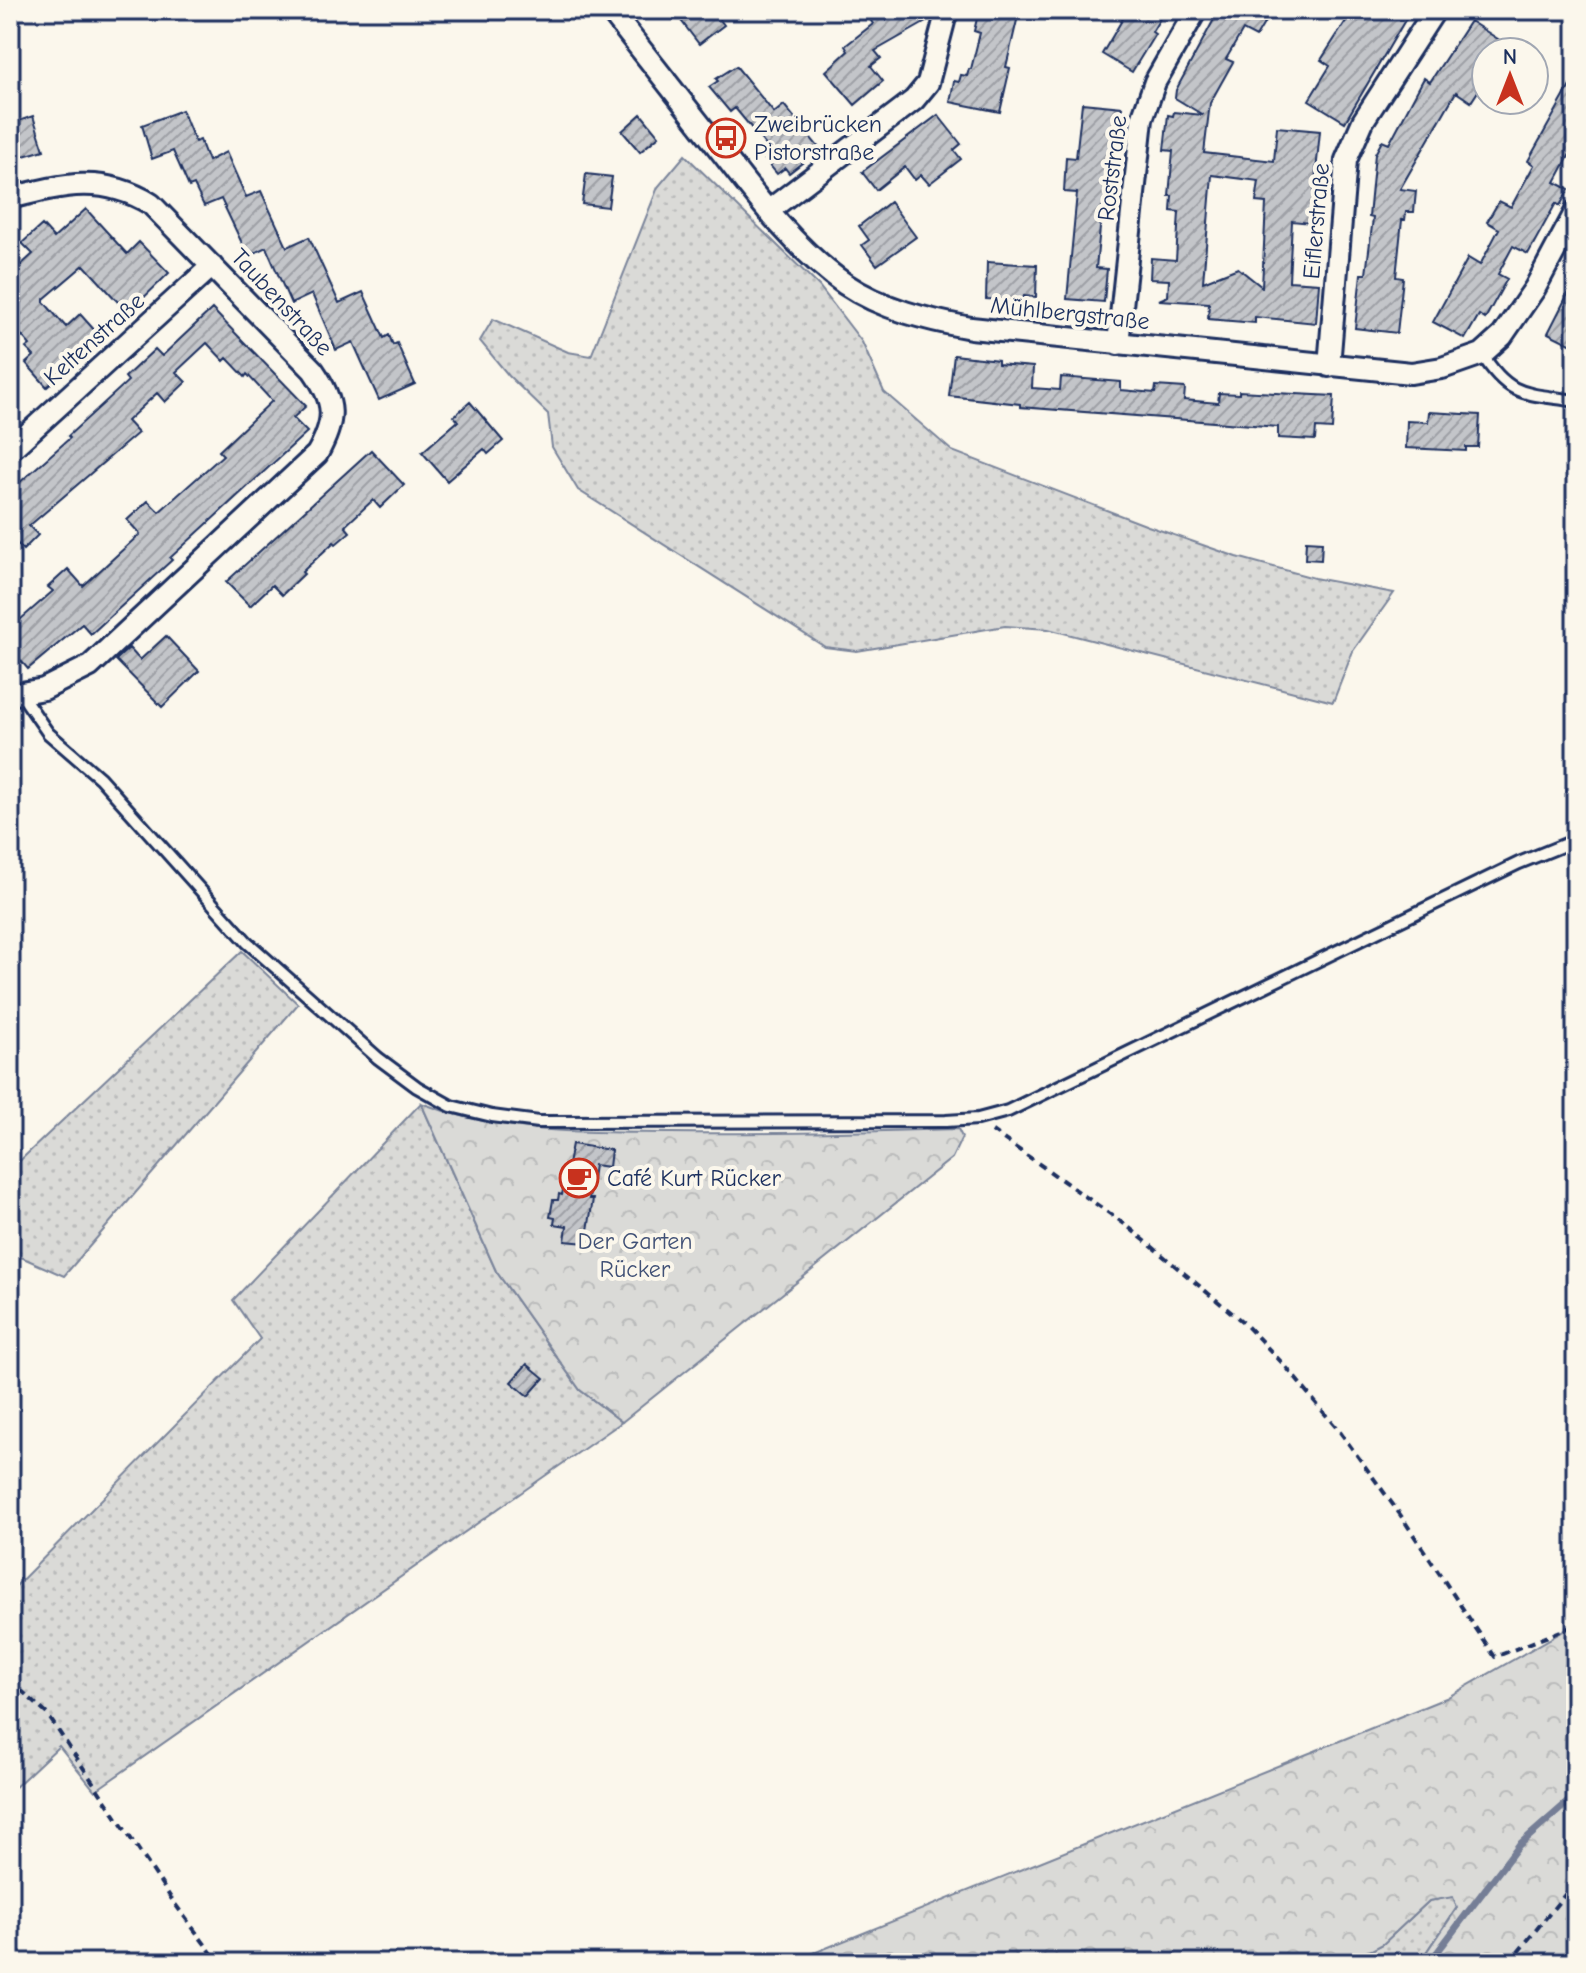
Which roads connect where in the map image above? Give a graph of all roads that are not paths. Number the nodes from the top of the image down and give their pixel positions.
1 (610, 10) edge
2 (947, 10) edge
3 (1196, 10) edge
4 (1435, 10) edge
5 (10, 198) edge
6 (768, 211) junction
7 (1576, 211) edge
8 (212, 266) junction
9 (1118, 344) junction
10 (1482, 354) junction
11 (1329, 366) junction
12 (1576, 401) edge
13 (10, 450) edge
14 (16, 694) edge
15 (1576, 840) edge

1 - 6 street, Mühlbergstraße
2 - 6 street
3 - 9 street, Roststraße
4 - 11 street, Eiflerstraße
5 - 8 street, Taubenstraße
6 - 9 street, Mühlbergstraße
7 - 10 street, Mühlbergstraße
8 - 13 street, Keltenstraße
8 - 14 street, Taubenstraße
9 - 11 street, Mühlbergstraße
10 - 11 street, Mühlbergstraße
10 - 12 lane
14 - 15 lane

